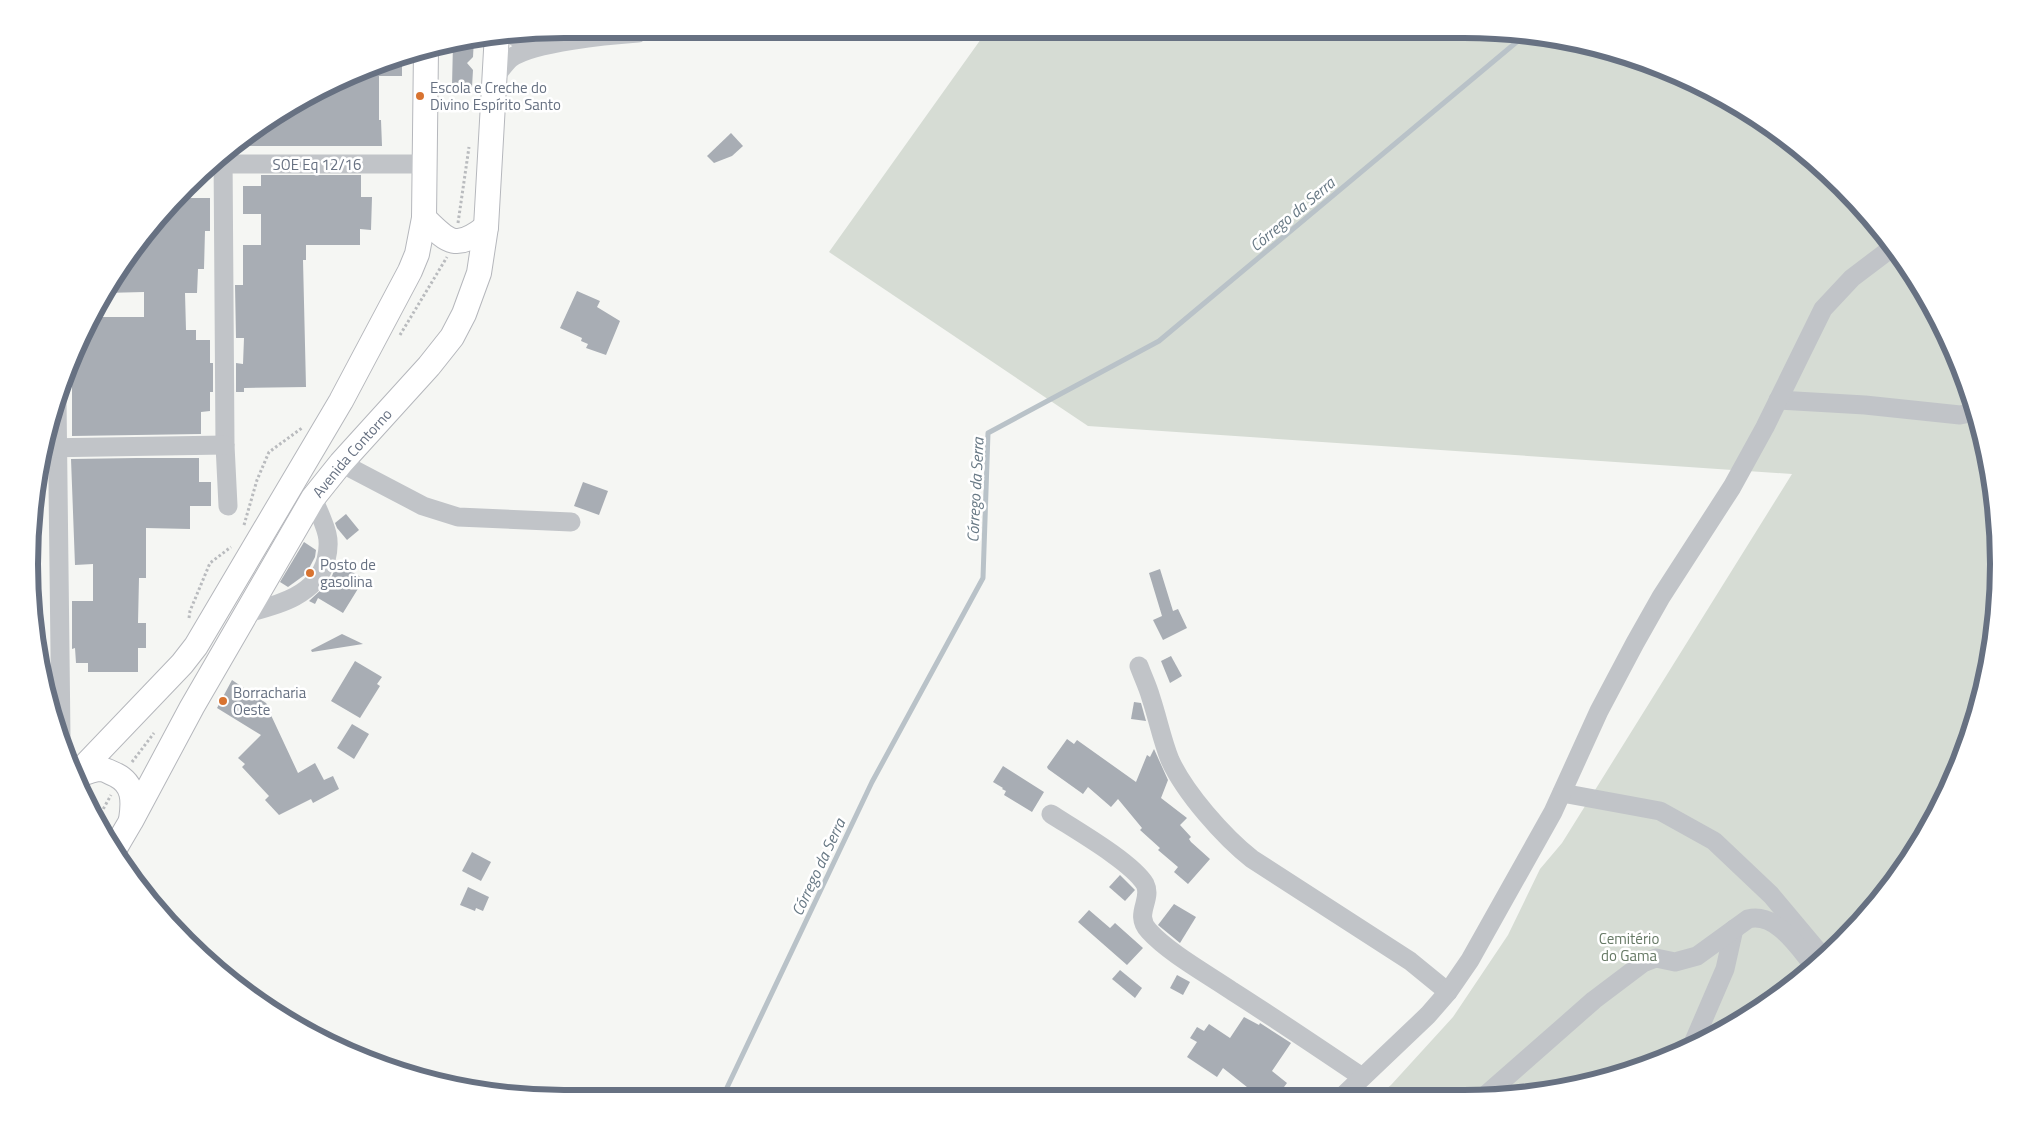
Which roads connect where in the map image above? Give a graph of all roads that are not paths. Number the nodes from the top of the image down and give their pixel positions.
1 (585, 38) edge
2 (520, 40) edge
3 (497, 42) edge
4 (549, 45) junction
5 (426, 55) edge
6 (494, 79) junction
7 (226, 160) edge
8 (424, 164) junction
9 (219, 166) edge
10 (424, 218) junction
11 (486, 227) junction
12 (1887, 252) edge
13 (1778, 400) junction
14 (1968, 413) edge
15 (225, 445) junction
16 (50, 448) edge
17 (312, 448) junction
18 (50, 451) edge
19 (341, 463) junction
20 (316, 493) junction
21 (228, 506) dead end
22 (571, 522) dead end
23 (232, 584) junction
24 (244, 620) junction
25 (1139, 666) dead end
26 (60, 717) edge
27 (80, 770) edge
28 (82, 774) edge
29 (1562, 793) junction
30 (1051, 814) dead end
31 (131, 821) junction
32 (118, 843) edge
33 (1734, 929) junction
34 (1818, 951) edge
35 (1809, 960) edge
36 (1448, 992) junction
37 (1697, 1035) edge
38 (1362, 1077) junction
39 (1494, 1088) edge
40 (1349, 1090) edge

1 - 4 street
2 - 4 street
3 - 6 main road, Avenida Contorno
4 - 6 street
5 - 8 main road, Avenida Contorno
6 - 11 main road, Avenida Contorno
7 - 8 street, SOE Eq 12/16
8 - 10 main road, Avenida Contorno
9 - 15 street
10 - 11 main road
10 - 17 main road, Avenida Contorno
11 - 19 main road, Avenida Contorno
12 - 13 street
13 - 14 street
13 - 29 street
15 - 16 street
15 - 21 street
17 - 20 main road
17 - 23 main road, Avenida Contorno
18 - 26 street
19 - 20 main road, Avenida Contorno
19 - 22 street
20 - 24 main road, Avenida Contorno
20 - 24 street
23 - 24 main road
23 - 27 main road, Avenida Contorno
24 - 31 main road, Avenida Contorno
25 - 36 street
28 - 31 main road
29 - 34 street
29 - 36 street
30 - 38 street
31 - 32 main road, Avenida Contorno
33 - 35 street
33 - 37 street
33 - 39 street
36 - 38 street
38 - 40 street

